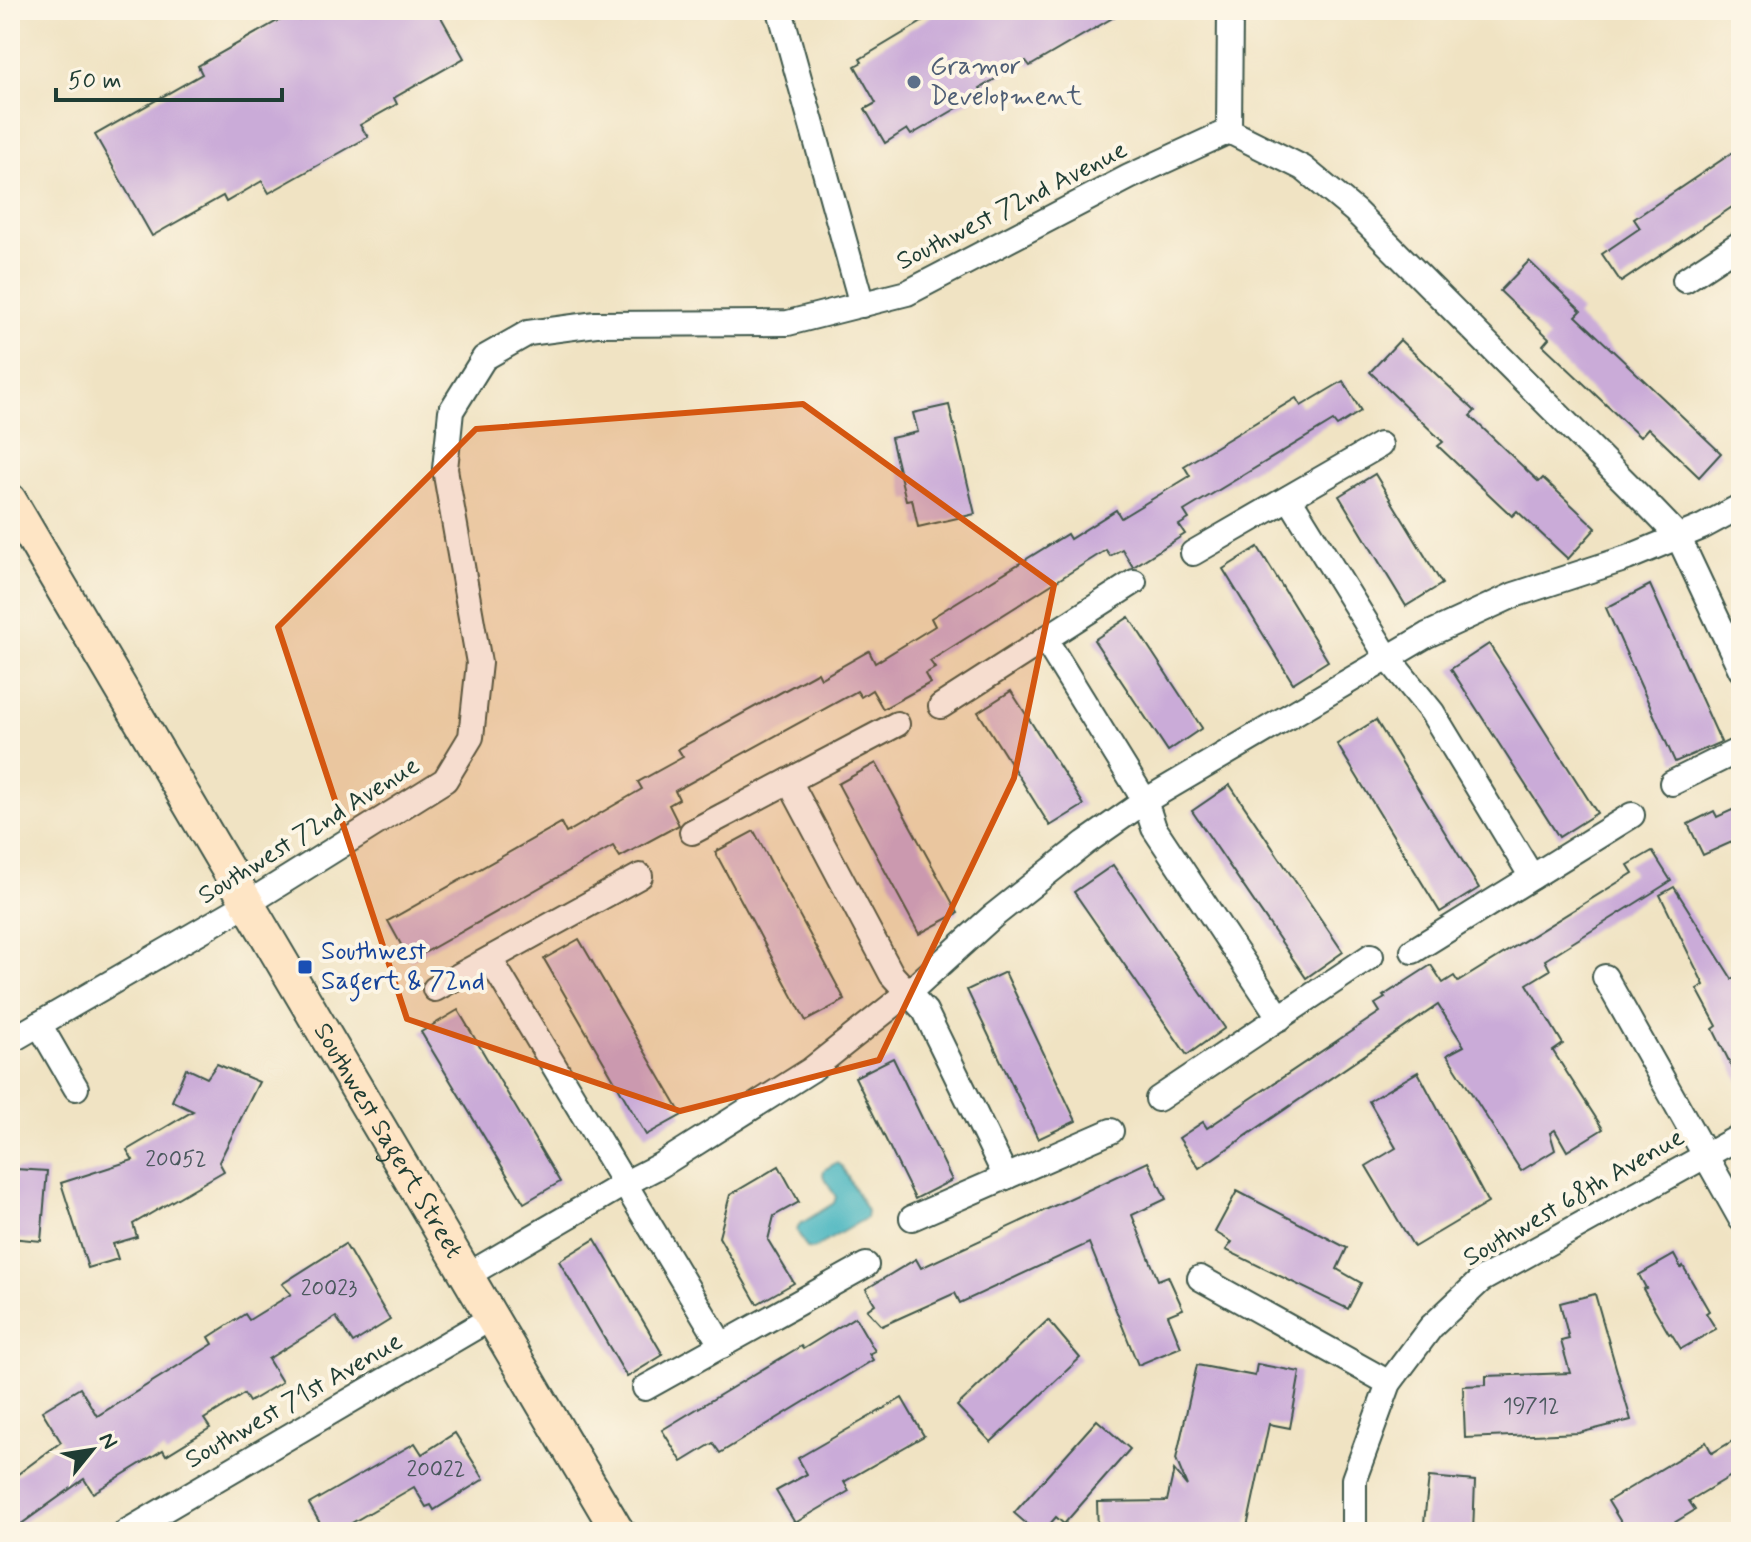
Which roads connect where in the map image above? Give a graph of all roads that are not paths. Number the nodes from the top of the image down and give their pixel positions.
1 (780, 10) edge
2 (1230, 10) edge
3 (1229, 131) junction
4 (1741, 243) edge
5 (1685, 280) dead end
6 (862, 305) junction
7 (1380, 445) dead end
8 (1289, 498) junction
9 (10, 500) edge
10 (1741, 506) edge
11 (1678, 536) junction
12 (1193, 553) dead end
13 (1134, 582) dead end
14 (1045, 639) junction
15 (1388, 658) junction
16 (1741, 670) edge
17 (941, 706) dead end
18 (897, 724) dead end
19 (1741, 749) edge
20 (789, 781) junction
21 (1672, 783) dead end
22 (1145, 801) junction
23 (1632, 815) dead end
24 (692, 832) dead end
25 (640, 876) dead end
26 (1532, 877) junction
27 (247, 904) junction
28 (1413, 951) dead end
29 (1371, 956) dead end
30 (490, 959) junction
31 (1605, 977) dead end
32 (435, 989) dead end
33 (908, 993) junction
34 (1280, 1018) junction
35 (39, 1024) junction
36 (10, 1041) edge
37 (76, 1088) dead end
38 (1158, 1099) dead end
39 (1111, 1131) dead end
40 (1741, 1136) edge
41 (1704, 1154) junction
42 (1006, 1177) junction
43 (624, 1184) junction
44 (912, 1218) dead end
45 (1741, 1219) edge
46 (866, 1265) dead end
47 (466, 1276) junction
48 (1200, 1278) dead end
49 (491, 1318) junction
50 (722, 1346) junction
51 (1389, 1383) junction
52 (645, 1388) dead end
53 (126, 1532) edge
54 (618, 1532) edge
55 (1354, 1532) edge

1 - 6 street
2 - 3 street
3 - 6 street, Southwest 72nd Avenue
3 - 11 street
4 - 5 street
6 - 27 street, Southwest 72nd Avenue
7 - 8 street
8 - 12 street
8 - 15 street
9 - 27 main road, Southwest Sagert Street
10 - 11 street
11 - 15 street
11 - 16 street
13 - 14 street
14 - 17 street
14 - 22 street
15 - 22 street
15 - 26 street
18 - 20 street
19 - 21 street
20 - 24 street
20 - 33 street
22 - 33 street
22 - 34 street
23 - 26 street
25 - 30 street
26 - 28 street
27 - 35 street, Southwest 72nd Avenue
27 - 47 main road, Southwest Sagert Street
29 - 34 street
30 - 32 street
30 - 43 street
31 - 41 street
33 - 42 street
33 - 43 street
34 - 38 street
35 - 36 street, Southwest 72nd Avenue
35 - 37 street
39 - 42 street
40 - 41 street, Southwest 68th Avenue
41 - 45 street
41 - 51 street, Southwest 68th Avenue
42 - 44 street
43 - 47 street
43 - 50 street
46 - 50 street
47 - 49 main road, Southwest Sagert Street
48 - 51 street
49 - 53 street, Southwest 71st Avenue
49 - 54 main road, Southwest Sagert Street
50 - 52 street
51 - 55 street, Southwest 68th Avenue

